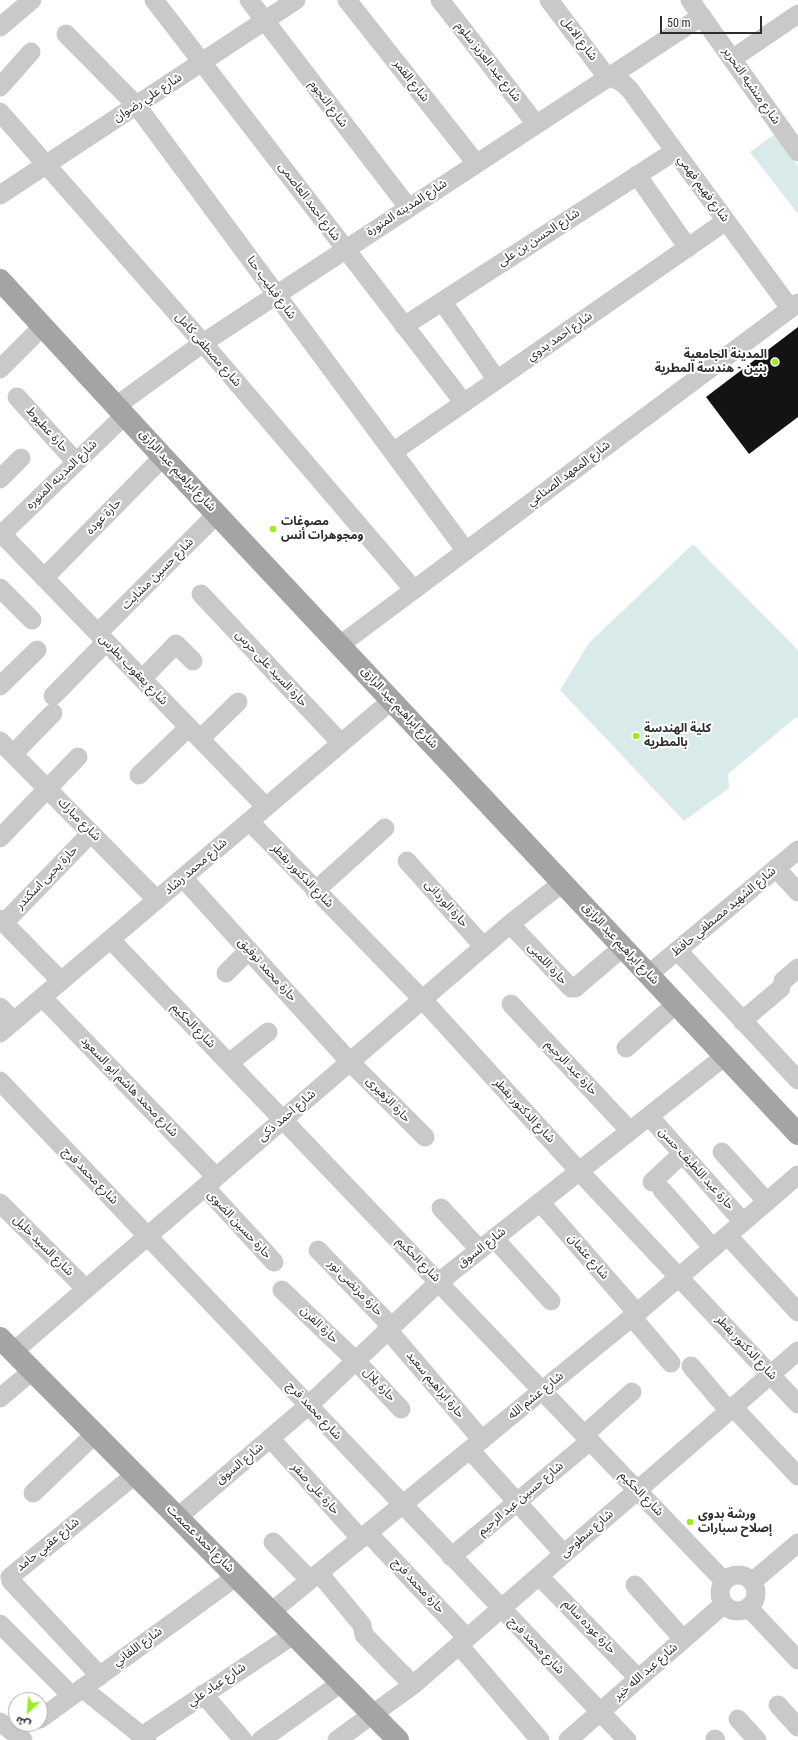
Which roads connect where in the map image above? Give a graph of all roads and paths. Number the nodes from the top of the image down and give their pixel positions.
1 (32, 0) edge
2 (154, 0) edge
3 (249, 0) edge
4 (296, 0) edge
5 (347, 0) edge
6 (440, 0) edge
7 (549, 0) edge
8 (694, 4) edge
9 (798, 14) edge
10 (265, 21) junction
11 (0, 26) edge
12 (66, 34) dead end
13 (31, 52) dead end
14 (732, 59) junction
15 (202, 63) junction
16 (609, 77) junction
17 (0, 87) edge
18 (136, 106) junction
19 (0, 112) edge
20 (536, 124) junction
21 (675, 151) junction
22 (798, 152) edge
23 (476, 163) junction
24 (46, 165) junction
25 (637, 175) junction
26 (0, 195) edge
27 (408, 207) junction
28 (726, 221) junction
29 (688, 248) junction
30 (345, 249) junction
31 (0, 280) edge
32 (276, 294) junction
33 (442, 301) junction
34 (794, 306) edge
35 (43, 326) junction
36 (404, 326) junction
37 (203, 343) junction
38 (0, 369) edge
39 (497, 380) junction
40 (17, 397) dead end
41 (464, 404) junction
42 (121, 410) junction
43 (393, 452) junction
44 (163, 457) junction
45 (21, 458) dead end
46 (76, 462) junction
47 (0, 479) edge
48 (218, 514) junction
49 (1, 534) edge
50 (466, 551) junction
51 (44, 578) junction
52 (0, 588) edge
53 (414, 590) junction
54 (200, 594) dead end
55 (32, 620) dead end
56 (102, 637) junction
57 (340, 645) junction
58 (37, 650) dead end
59 (193, 661) dead end
60 (4, 675) edge
61 (142, 678) junction
62 (392, 700) junction
63 (238, 702) dead end
64 (195, 733) junction
65 (341, 743) junction
66 (6, 748) edge
67 (78, 757) dead end
68 (139, 775) dead end
69 (47, 789) junction
70 (266, 807) junction
71 (249, 821) junction
72 (385, 828) dead end
73 (91, 833) junction
74 (0, 838) edge
75 (798, 850) edge
76 (407, 861) dead end
77 (776, 868) junction
78 (183, 878) junction
79 (562, 883) junction
80 (315, 891) junction
81 (798, 892) edge
82 (157, 900) junction
83 (2, 921) edge
84 (510, 924) junction
85 (110, 939) junction
86 (484, 947) junction
87 (623, 947) junction
88 (249, 950) junction
89 (678, 952) junction
90 (798, 968) edge
91 (226, 973) dead end
92 (649, 974) junction
93 (61, 982) junction
94 (42, 997) junction
95 (422, 1000) junction
96 (511, 1004) dead end
97 (676, 1004) junction
98 (0, 1006) edge
99 (742, 1021) junction
100 (7, 1027) edge
101 (268, 1032) dead end
102 (626, 1048) dead end
103 (725, 1056) junction
104 (350, 1062) junction
105 (229, 1063) junction
106 (798, 1080) edge
107 (0, 1081) edge
108 (649, 1116) junction
109 (283, 1120) junction
110 (630, 1131) junction
111 (798, 1134) edge
112 (425, 1137) dead end
113 (722, 1152) dead end
114 (682, 1154) junction
115 (579, 1171) junction
116 (798, 1175) edge
117 (210, 1182) junction
118 (540, 1202) junction
119 (767, 1202) junction
120 (0, 1203) edge
121 (442, 1208) dead end
122 (743, 1222) junction
123 (148, 1236) junction
124 (728, 1236) junction
125 (494, 1238) junction
126 (713, 1248) junction
127 (318, 1250) dead end
128 (480, 1250) junction
129 (274, 1262) dead end
130 (679, 1277) junction
131 (439, 1282) junction
132 (86, 1289) junction
133 (282, 1290) dead end
134 (552, 1301) dead end
135 (798, 1312) edge
136 (634, 1315) junction
137 (390, 1328) junction
138 (7, 1345) edge
139 (798, 1351) edge
140 (356, 1361) junction
141 (671, 1363) dead end
142 (691, 1366) dead end
143 (32, 1371) junction
144 (771, 1374) junction
145 (542, 1391) junction
146 (632, 1392) dead end
147 (0, 1398) edge
148 (798, 1404) edge
149 (308, 1405) junction
150 (401, 1409) dead end
151 (731, 1409) junction
152 (95, 1434) junction
153 (270, 1438) junction
154 (587, 1438) junction
155 (476, 1445) junction
156 (136, 1474) junction
157 (798, 1476) edge
158 (637, 1490) junction
159 (33, 1493) dead end
160 (517, 1502) junction
161 (403, 1505) junction
162 (178, 1517) junction
163 (365, 1536) junction
164 (273, 1542) dead end
165 (796, 1549) edge
166 (564, 1554) junction
167 (451, 1557) junction
168 (237, 1576) junction
169 (539, 1576) junction
170 (315, 1577) junction
171 (724, 1581) junction
172 (752, 1582) junction
173 (636, 1585) dead end
174 (724, 1604) junction
175 (748, 1607) junction
176 (501, 1609) junction
177 (271, 1612) junction
178 (0, 1624) edge
179 (293, 1634) junction
180 (683, 1639) junction
181 (463, 1642) junction
182 (798, 1660) edge
183 (100, 1676) junction
184 (638, 1678) junction
185 (341, 1683) junction
186 (413, 1685) junction
187 (77, 1692) junction
188 (202, 1694) junction
189 (778, 1705) dead end
190 (600, 1712) junction
191 (48, 1713) edge
192 (373, 1714) junction
193 (738, 1719) dead end
194 (0, 1722) edge
195 (798, 1727) edge
196 (798, 1736) edge
197 (20, 1738) edge
198 (144, 1738) edge
199 (243, 1740) edge
200 (261, 1740) edge
201 (337, 1740) edge
202 (398, 1740) edge
203 (540, 1740) edge
204 (568, 1740) edge
205 (628, 1740) edge
206 (757, 1740) edge
207 (793, 1740) edge

1 - 11 street
2 - 15 street, شارع احمد العاصمى
3 - 10 street, شارع النجوم
4 - 10 street, شارع علي رضوان
5 - 23 street, شارع القمر
6 - 20 street, شارع عبد العزيز سلوم
7 - 16 street, شارع الامل
8 - 14 street, شارع منشيه التحرير
8 - 16 street, شارع المدينه المنورة
9 - 14 street
10 - 15 street, شارع علي رضوان
10 - 27 street, شارع النجوم
12 - 18 street, شارع فيليب حنا
13 - 17 street
14 - 22 street, شارع منشيه التحرير
15 - 18 street, شارع علي رضوان
15 - 30 street, شارع احمد العاصمى
16 - 20 street, شارع المدينه المنورة
16 - 21 street, شارع فهيم فهمي
18 - 24 street, شارع علي رضوان
18 - 32 street, شارع فيليب حنا
19 - 24 street, شارع مصطفى كامل
20 - 23 street, شارع المدينه المنورة
21 - 25 street, شارع الحسن بن على
21 - 28 street, شارع فهيم فهمي
23 - 27 street, شارع المدينه المنورة
24 - 26 street, شارع علي رضوان
24 - 37 street, شارع مصطفى كامل
25 - 29 street
25 - 33 street, شارع الحسن بن على
27 - 30 street, شارع المدينه المنورة
28 - 29 street, شارع احمد بدوي
28 - 34 street, شارع فهيم فهمي
29 - 39 street, شارع احمد بدوي
30 - 32 street, شارع المدينه المنورة
30 - 36 street, شارع احمد العاصمى
31 - 35 main road, شارع ابراهيم عبد الرازق
32 - 37 street, شارع المدينه المنورة
32 - 43 street, شارع فيليب حنا
33 - 36 street, شارع الحسن بن على
33 - 39 street
34 - 50 street, شارع المعهد الصناعي
35 - 38 street
35 - 42 main road, شارع ابراهيم عبد الرازق
36 - 41 street, شارع احمد العاصمى
37 - 42 street, شارع المدينه المنورة
37 - 53 street, شارع مصطفى كامل
39 - 41 street, شارع احمد بدوي
40 - 46 street, حارة عطيوط
41 - 43 street, شارع احمد بدوي
42 - 44 main road, شارع ابراهيم عبد الرازق
42 - 46 street, شارع المدينه المنوره
43 - 50 street, شارع فيليب حنا
44 - 48 main road, شارع ابراهيم عبد الرازق
44 - 51 street, حارة عوده
45 - 47 street
46 - 49 street, شارع المدينه المنوره
48 - 56 street, شارع حسين مشابت
48 - 57 main road, شارع ابراهيم عبد الرازق
49 - 51 street, شارع يعقوب بطرس
50 - 53 street, شارع المعهد الصناعي
51 - 56 street, شارع يعقوب بطرس
52 - 55 street
53 - 57 street, شارع المعهد الصناعي
54 - 65 street, حارة السيد على حرس
56 - 61 street, شارع يعقوب بطرس
56 - 66 street, شارع حسين مشابت
57 - 62 main road, شارع ابراهيم عبد الرازق
58 - 60 street
59 - 61 street
61 - 64 street, شارع يعقوب بطرس
62 - 65 street, شارع محمد رشاد
62 - 79 main road, شارع ابراهيم عبد الرازق
63 - 64 street
64 - 68 street
64 - 70 street, شارع يعقوب بطرس
65 - 70 street, شارع محمد رشاد
66 - 69 street, شارع مبارك
67 - 69 street
69 - 73 street, شارع مبارك
69 - 74 street
70 - 71 street, شارع محمد رشاد
71 - 78 street, شارع محمد رشاد
71 - 80 street, شارع الدكتور بقطر
72 - 80 street
73 - 82 street, شارع مبارك
73 - 83 street, حارة يحيى اسكندر
75 - 77 street, شارع الشهيد مصطفي حافظ
76 - 86 street, حارة الوردانى
77 - 81 street
77 - 89 street, شارع الشهيد مصطفي حافظ
78 - 82 street, شارع محمد رشاد
78 - 88 street, حارة محمد توفيق
79 - 84 street, شارع احمد ذكى
79 - 87 main road, شارع ابراهيم عبد الرازق
80 - 95 street, شارع الدكتور بقطر
82 - 85 street, شارع محمد رشاد
83 - 93 street
84 - 86 street, شارع احمد ذكى
84 - 87 street, حارة اللمبى
85 - 93 street, شارع محمد رشاد
85 - 105 street, شارع الحكيم
86 - 95 street, شارع احمد ذكى
87 - 92 main road, شارع ابراهيم عبد الرازق
88 - 91 street
88 - 104 street, حارة محمد توفيق
89 - 92 street, شارع الشهيد مصطفي حافظ
89 - 99 street
90 - 99 street
92 - 97 main road, شارع ابراهيم عبد الرازق
93 - 94 street, شارع محمد رشاد
94 - 100 street, شارع محمد رشاد
94 - 117 street, شارع محمد هاشم ابو السعود
95 - 104 street, شارع احمد ذكى
95 - 115 street, شارع الدكتور بقطر
96 - 110 street, حارة عبد الرحيم
97 - 102 street
97 - 103 main road, شارع ابراهيم عبد الرازق
98 - 100 street
99 - 106 street
101 - 105 street
103 - 108 street, شارع السوق
103 - 111 main road, شارع ابراهيم عبد الرازق
104 - 109 street, شارع احمد ذكى
104 - 112 street, حارة الزهيرى
105 - 109 street, شارع الحكيم
107 - 123 street, شارع محمد فرج
108 - 110 street, شارع السوق
108 - 114 street, حارة عبد اللطيف حسن
109 - 117 street, شارع احمد ذكى
109 - 131 street, شارع الحكيم
110 - 115 street, شارع السوق
113 - 119 street
114 - 122 street, حارة عبد اللطيف حسن
114 - 126 street
115 - 118 street, شارع السوق
115 - 130 street, شارع الدكتور بقطر
116 - 119 street, شارع عشم الله
117 - 123 street, شارع احمد ذكى
117 - 129 street, حارة حسين الضوى
118 - 125 street, شارع السوق
118 - 136 street, شارع عثمان
119 - 122 street, شارع عشم الله
120 - 132 street, شارع السيد خليل
121 - 128 street
122 - 124 street, شارع عشم الله
123 - 132 street, شارع احمد ذكى
123 - 149 street, شارع محمد فرج
124 - 126 street, شارع عشم الله
124 - 135 street
125 - 128 street, شارع السوق
125 - 134 street
126 - 130 street, شارع عشم الله
127 - 137 street, حارة مرتضى نور
128 - 131 street, شارع السوق
130 - 136 street, شارع عشم الله
130 - 144 street, شارع الدكتور بقطر
131 - 137 street, شارع السوق
131 - 145 street, شارع الحكيم
132 - 138 street, شارع احمد ذكى
133 - 140 street, حارة الفرن
136 - 141 street, شارع عثمان
136 - 145 street, شارع عشم الله
137 - 140 street, شارع السوق
137 - 155 street, حارة ابراهيم سعيد
138 - 143 main road, شارع احمد عصمت
139 - 144 street, شارع سطوحى
140 - 149 street, شارع السوق
140 - 150 street, حارة بلال
142 - 151 street
143 - 147 street
143 - 152 main road, شارع احمد عصمت
144 - 148 street, شارع الدكتور بقطر
144 - 151 street, شارع سطوحى
145 - 154 street, شارع الحكيم
145 - 155 street, شارع عشم الله
146 - 154 street, شارع حسين عبد الرحيم
149 - 153 street, شارع السوق
149 - 161 street, شارع محمد فرج
151 - 157 street
151 - 158 street, شارع سطوحى
152 - 156 main road, شارع احمد عصمت
152 - 159 street
153 - 162 street, شارع السوق
153 - 163 street, حارة على صقر
154 - 158 street, شارع الحكيم
154 - 160 street, شارع حسين عبد الرحيم
155 - 160 street, حارة ابراهيم سعيد
155 - 161 street, شارع عشم الله
156 - 162 main road, شارع احمد عصمت
156 - 183 street, شارع عقبي حامد
158 - 166 street, شارع سطوحى
158 - 171 street, شارع الحكيم
160 - 166 street, حارة ابراهيم سعيد
160 - 167 street, شارع حسين عبد الرحيم
161 - 163 street, شارع عشم الله
161 - 167 street, شارع محمد فرج
162 - 168 main road, شارع احمد عصمت
163 - 170 street, شارع عشم الله
163 - 181 street, حارة محمد فرج
164 - 170 street
165 - 172 street
166 - 169 street, شارع سطوحى
167 - 176 street, شارع محمد فرج
168 - 177 main road, شارع احمد عصمت
168 - 183 street, شارع اللقاني
169 - 176 street, شارع سطوحى
169 - 184 street, حارة عوده سالم
170 - 177 street, شارع عشم الله
170 - 186 street
171 - 172 street
171 - 174 street
172 - 175 street
173 - 180 street
174 - 175 street
174 - 180 street, شارع عبد الله خير
175 - 182 street
176 - 181 street, شارع سطوحى
176 - 190 street, شارع محمد فرج
177 - 179 main road, شارع احمد عصمت
178 - 187 street
179 - 185 main road, شارع احمد عصمت
179 - 188 street, شارع عياد علي
180 - 184 street, شارع عبد الله خير
181 - 186 street, شارع سطوحى
181 - 203 street, حارة محمد فرج
183 - 187 street, شارع اللقاني
184 - 190 street, شارع عبد الله خير
185 - 192 main road, شارع احمد عصمت
185 - 200 street
186 - 192 street, شارع سطوحى
187 - 191 street, شارع اللقاني
187 - 198 street
188 - 198 street, شارع عياد علي
188 - 199 street
189 - 195 street
190 - 204 street, شارع عبد الله خير
190 - 205 street, شارع محمد فرج
192 - 201 street, شارع سطوحى
192 - 202 main road, شارع احمد عصمت
193 - 206 street
194 - 197 street
196 - 207 street

